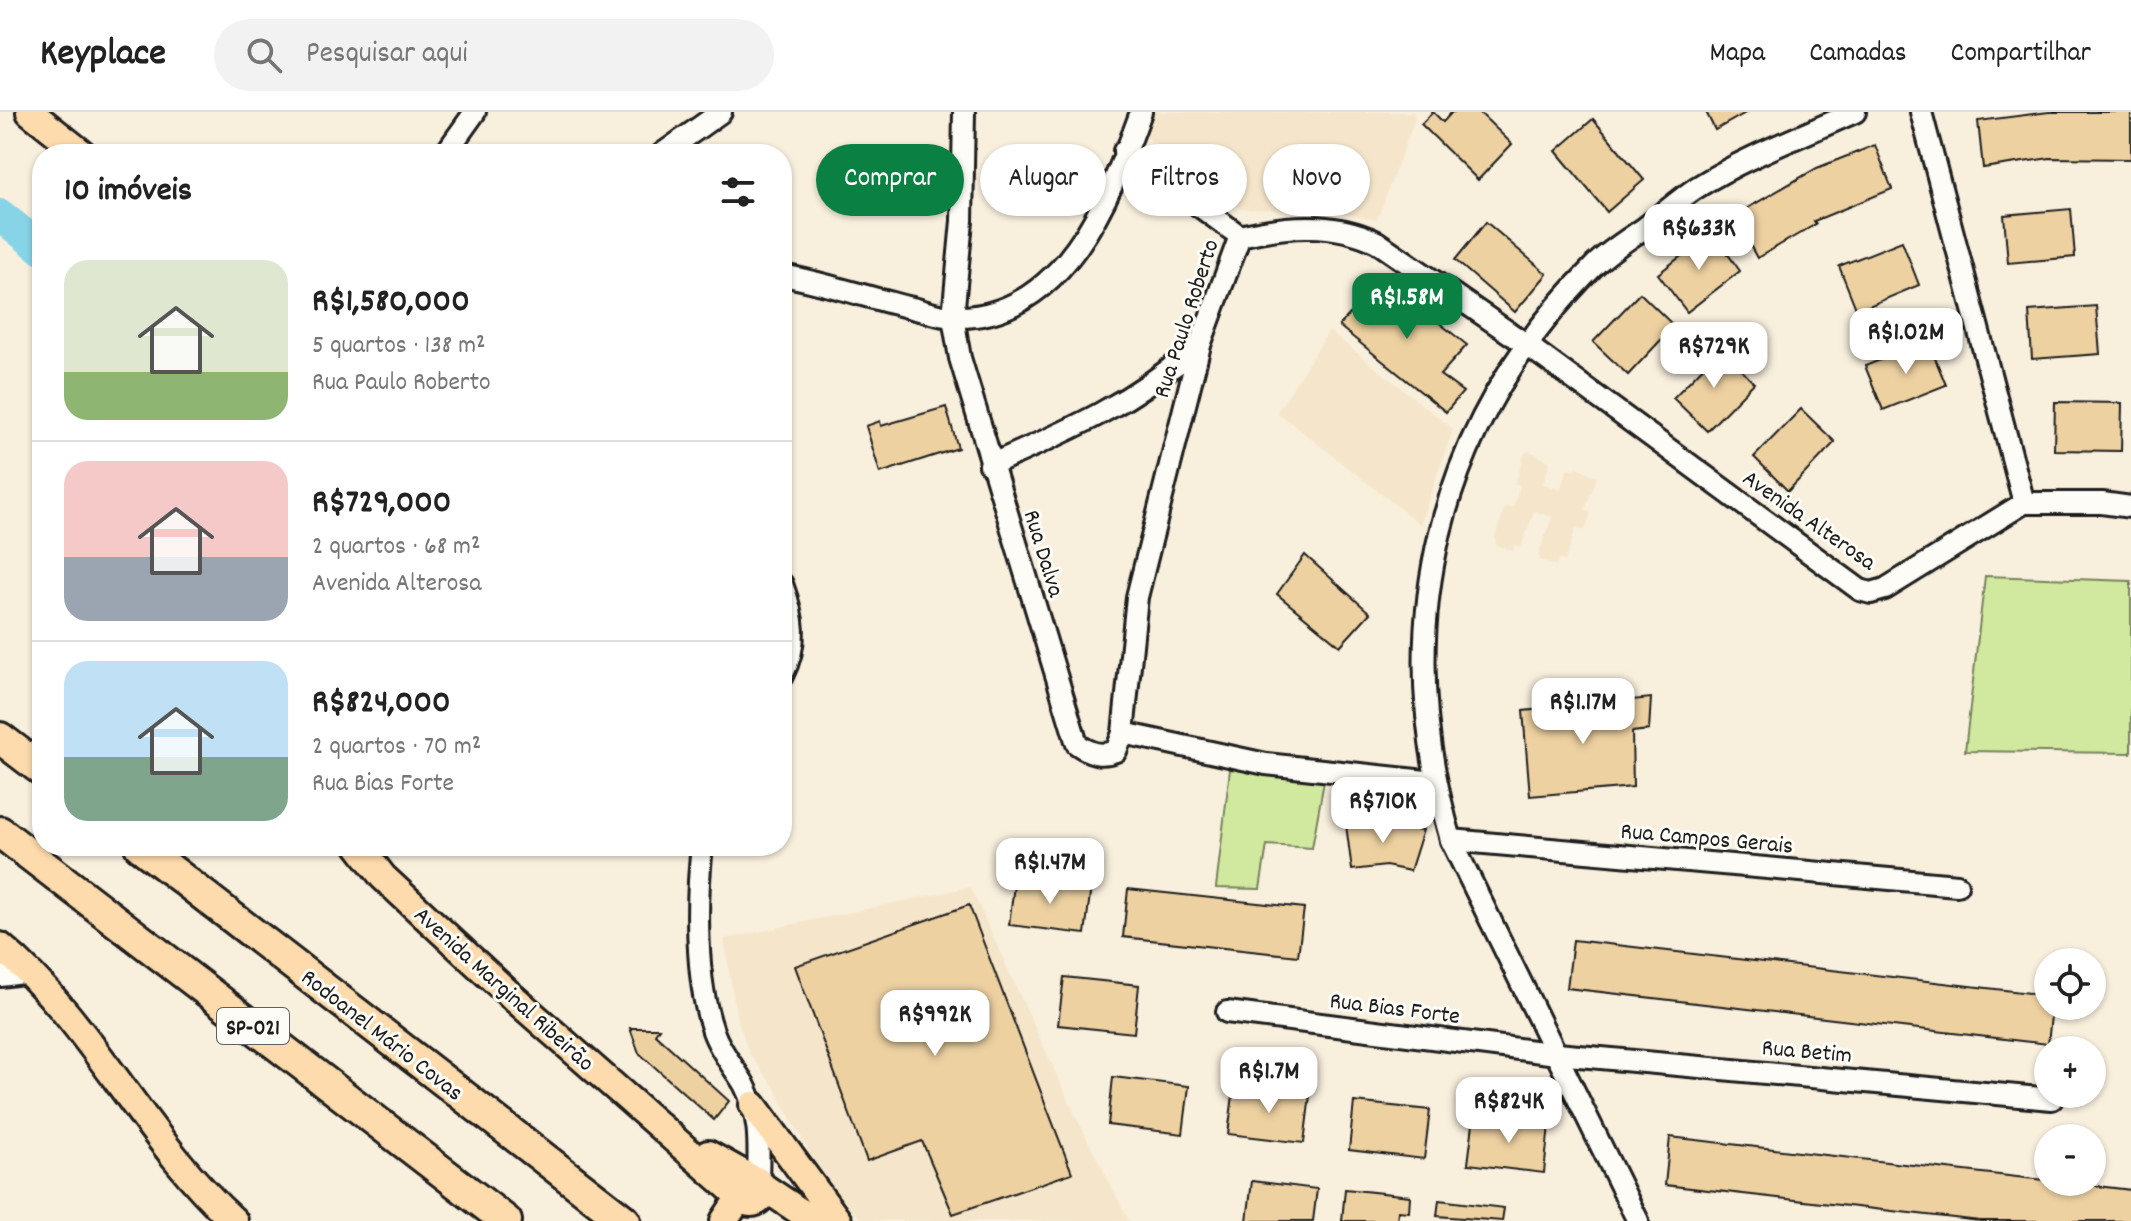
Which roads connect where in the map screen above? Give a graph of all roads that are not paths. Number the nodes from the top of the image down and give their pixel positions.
1 (30, 112) edge
2 (475, 112) edge
3 (721, 112) edge
4 (964, 112) edge
5 (1141, 112) edge
6 (1855, 112) edge
7 (1921, 112) edge
8 (70, 144) edge
9 (452, 144) edge
10 (676, 144) edge
11 (1127, 144) edge
12 (1122, 155) edge
13 (1213, 216) edge
14 (1240, 236) junction
15 (792, 277) edge
16 (953, 317) junction
17 (1200, 345) junction
18 (1527, 345) junction
19 (990, 465) junction
20 (2024, 503) junction
21 (2131, 507) edge
22 (792, 611) edge
23 (792, 648) edge
24 (1123, 733) junction
25 (0, 738) edge
26 (32, 762) edge
27 (1435, 782) junction
28 (0, 832) edge
29 (1451, 840) junction
30 (153, 856) edge
31 (367, 856) edge
32 (701, 856) edge
33 (1957, 885) dead end
34 (0, 946) edge
35 (31, 972) junction
36 (0, 976) edge
37 (1227, 1012) dead end
38 (1557, 1054) junction
39 (2034, 1097) edge
40 (753, 1105) junction
41 (751, 1196) edge
42 (234, 1221) edge
43 (506, 1221) edge
44 (625, 1221) edge
45 (724, 1221) edge
46 (792, 1221) edge
47 (814, 1221) edge
48 (838, 1221) edge
49 (1638, 1221) edge

1 - 8 main road
2 - 9 street
3 - 10 street
4 - 16 street, Rua Dalva
5 - 11 street
6 - 18 street
7 - 20 street
12 - 16 street
13 - 14 street
14 - 17 street, Rua Paulo Roberto
14 - 18 street, Rua Paulo Roberto
15 - 16 street
16 - 19 street, Rua Dalva
17 - 19 street
17 - 24 street, Rua Paulo Roberto
18 - 20 street, Avenida Alterosa
18 - 27 street
19 - 24 street, Rua Dalva
20 - 21 street
22 - 23 street
24 - 27 street
25 - 26 highway
27 - 29 street
28 - 43 highway, SP-021
29 - 33 street, Rua Campos Gerais
29 - 38 street
30 - 44 highway, Rodoanel Mário Covas
31 - 41 main road, Avenida Marginal Ribeirão
32 - 40 street
34 - 35 main road
35 - 36 street
35 - 42 main road
37 - 38 street, Rua Bias Forte
38 - 39 street, Rua Betim
38 - 49 street
40 - 41 street
40 - 48 main road
41 - 45 main road
41 - 46 main road
41 - 47 main road

